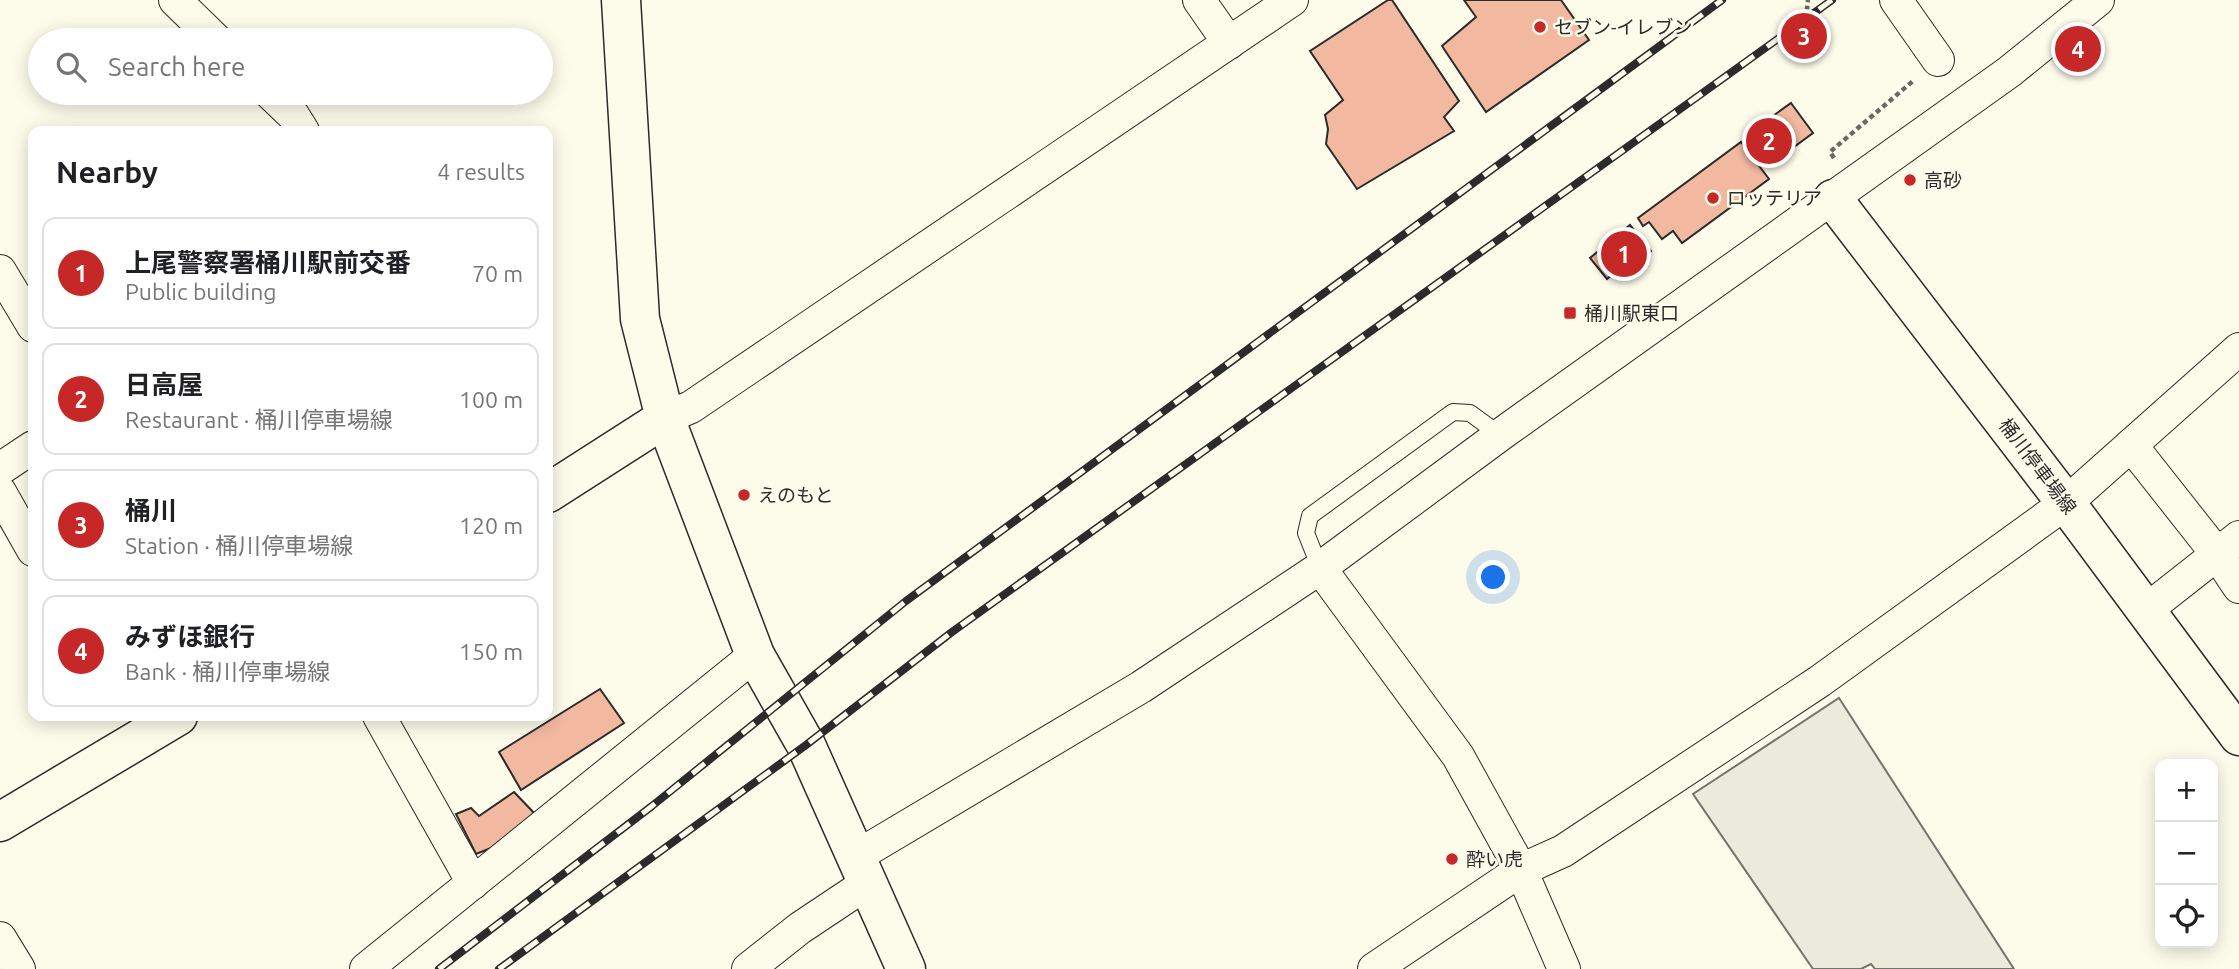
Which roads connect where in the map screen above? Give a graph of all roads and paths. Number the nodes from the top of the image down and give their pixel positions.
1 (175, 0) edge
2 (621, 0) edge
3 (1199, 0) edge
4 (1293, 0) edge
5 (1808, 0) edge
6 (1896, 0) edge
7 (2098, 0) edge
8 (204, 28) edge
9 (1804, 36) dead end
10 (1229, 44) junction
11 (1938, 60) joint
12 (283, 105) edge
13 (300, 126) edge
14 (1830, 152) dead end
15 (1833, 199) junction
16 (0, 271) edge
17 (28, 318) edge
18 (2239, 349) edge
19 (665, 418) junction
20 (1500, 435) junction
21 (2130, 445) junction
22 (28, 450) edge
23 (0, 469) edge
24 (553, 490) edge
25 (0, 492) edge
26 (2066, 503) junction
27 (28, 541) edge
28 (2228, 545) edge
29 (1321, 568) junction
30 (2239, 587) edge
31 (2145, 611) junction
32 (755, 655) junction
33 (170, 721) edge
34 (382, 721) edge
35 (2239, 736) edge
36 (0, 822) edge
37 (863, 869) junction
38 (1521, 870) junction
39 (473, 883) junction
40 (0, 938) edge
41 (19, 969) edge
42 (366, 969) edge
43 (748, 969) edge
44 (906, 969) edge
45 (1374, 969) edge
46 (1564, 969) edge

1 - 8 street
2 - 19 street
3 - 10 street
4 - 10 street
5 - 9 path, bridge
6 - 11 street
7 - 15 street
10 - 19 street
11 - 14 path
12 - 13 street
15 - 20 street
15 - 26 street, 桶川停車場線
16 - 17 street
18 - 21 street
19 - 24 street
19 - 32 street
20 - 29 street
20 - 29 lane
21 - 26 street
21 - 28 street
22 - 23 street
25 - 27 street
26 - 31 street, 桶川停車場線
26 - 38 street
28 - 30 street
28 - 31 street
29 - 37 street
29 - 38 street
31 - 35 street, 桶川停車場線
32 - 37 street
32 - 39 street
33 - 36 street
34 - 39 street
37 - 43 street
37 - 44 street
38 - 45 street
38 - 46 street
39 - 42 street
40 - 41 street

